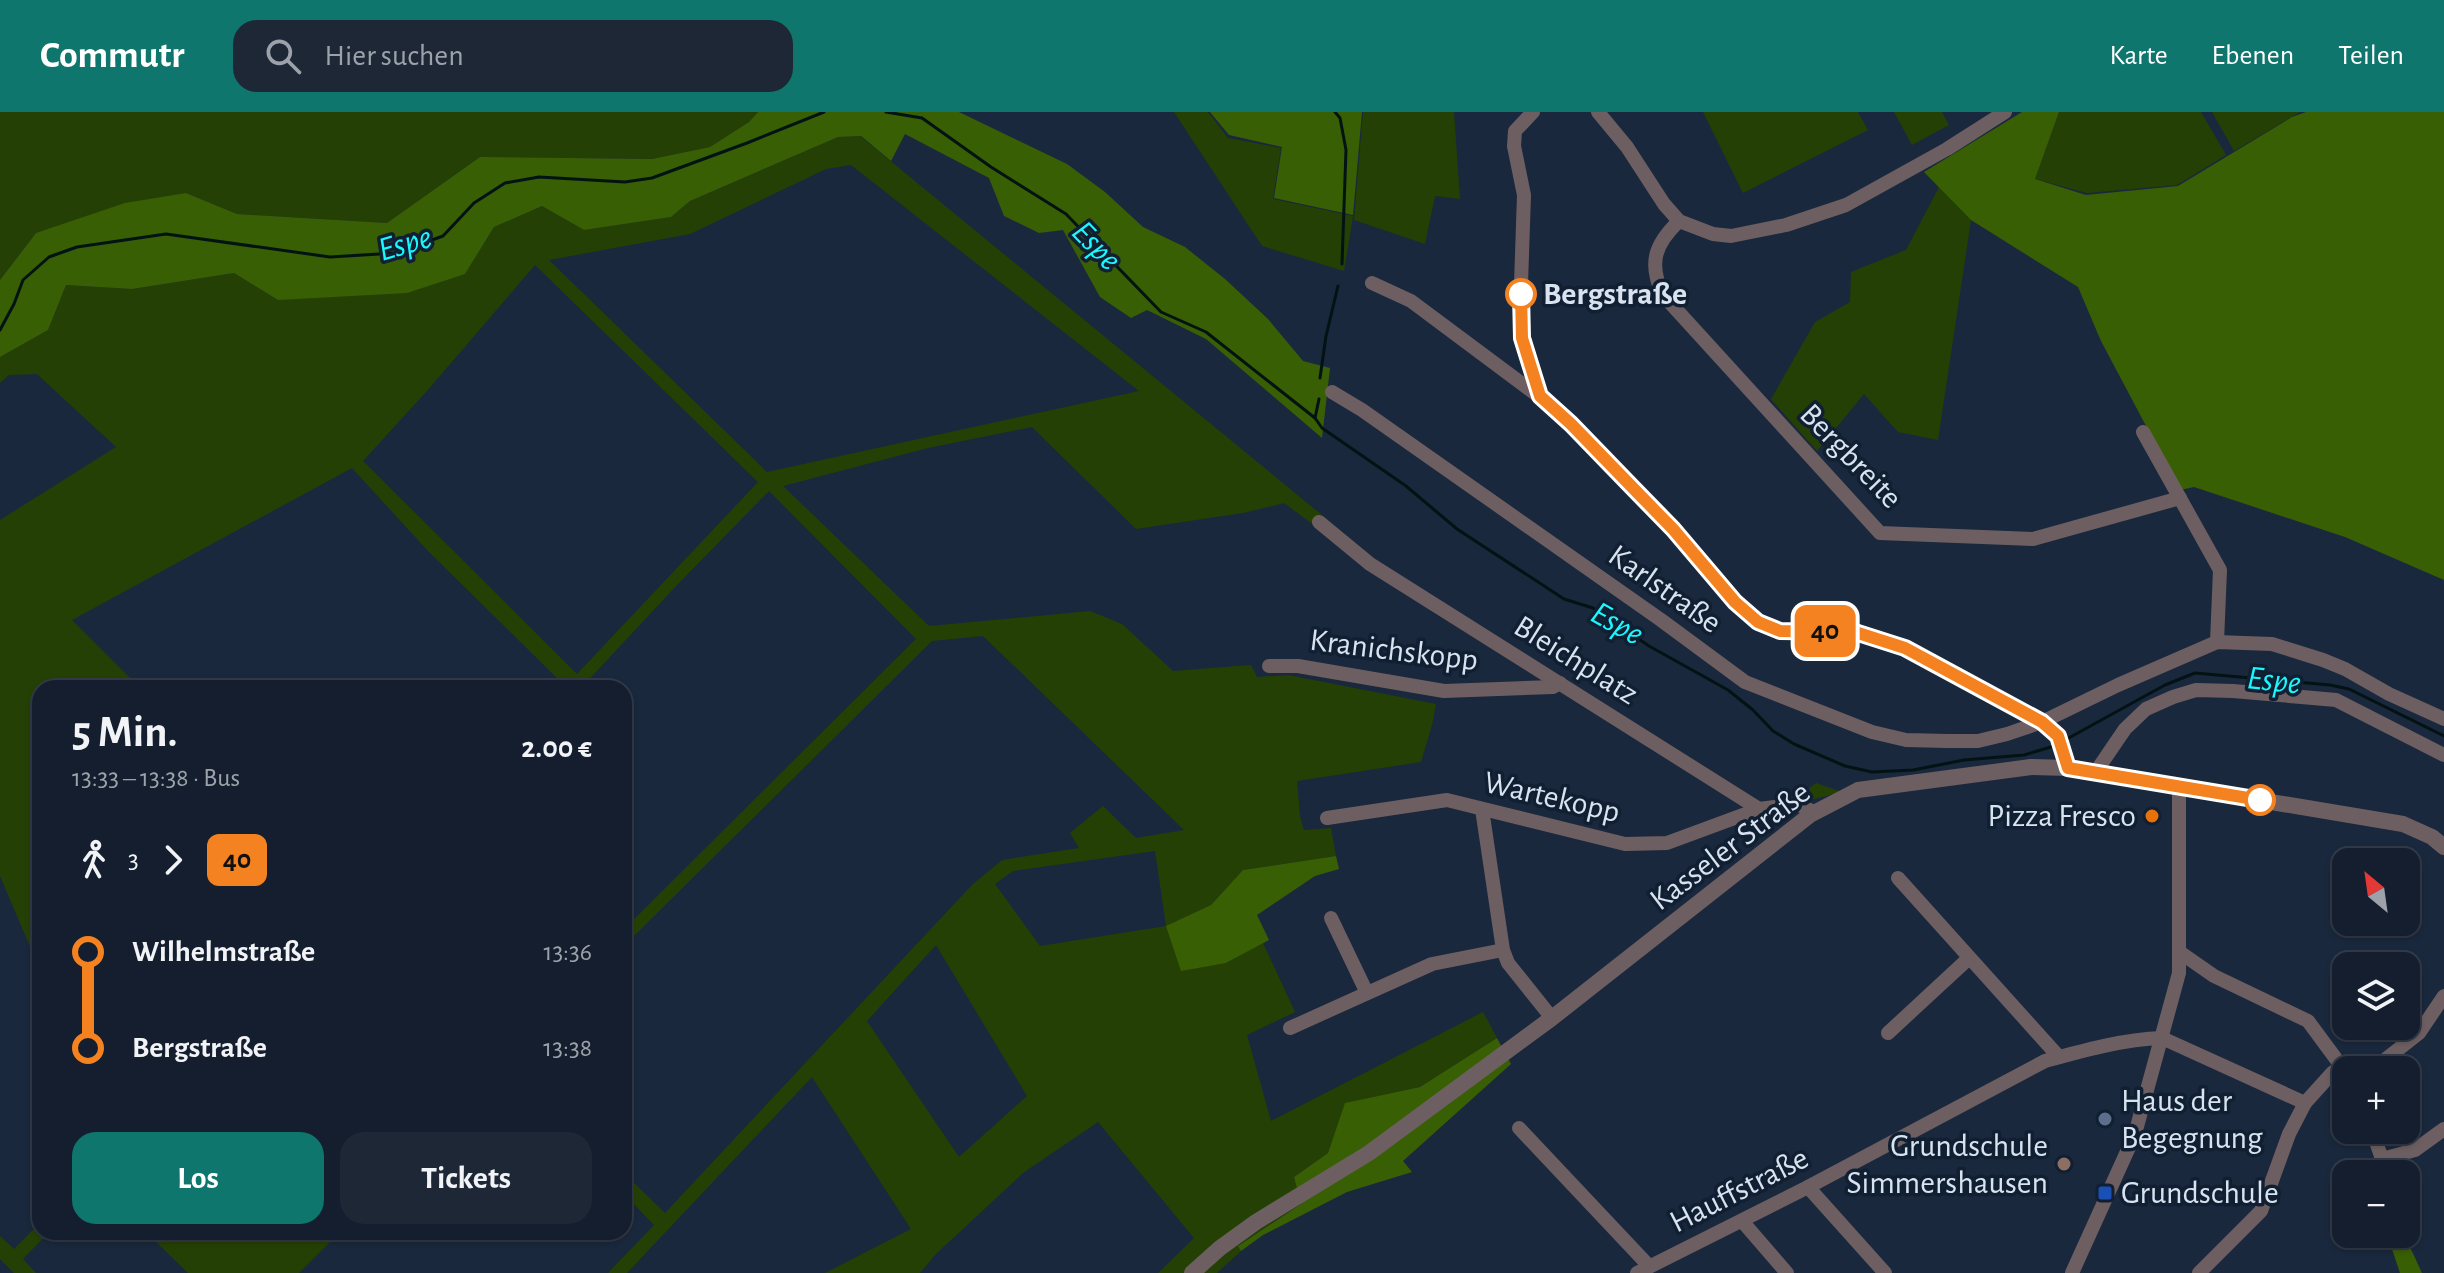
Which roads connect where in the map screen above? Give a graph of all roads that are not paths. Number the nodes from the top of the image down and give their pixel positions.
1 (1533, 112) edge
2 (1598, 112) edge
3 (2005, 112) edge
4 (1679, 221) junction
5 (1372, 283) dead end
6 (1332, 392) dead end
7 (1540, 396) junction
8 (2143, 432) dead end
9 (2180, 498) junction
10 (1319, 522) dead end
11 (2217, 642) junction
12 (1269, 666) dead end
13 (1560, 683) junction
14 (2444, 719) edge
15 (2042, 722) junction
16 (2444, 755) edge
17 (2068, 768) junction
18 (2095, 773) junction
19 (2179, 787) junction
20 (1482, 809) junction
21 (1759, 809) junction
22 (1814, 812) junction
23 (1327, 818) dead end
24 (2444, 847) edge
25 (1898, 878) dead end
26 (1331, 918) dead end
27 (1503, 950) junction
28 (2181, 953) junction
29 (1968, 959) junction
30 (1367, 993) junction
31 (2444, 996) edge
32 (1552, 1018) junction
33 (1290, 1028) dead end
34 (1888, 1033) dead end
35 (2162, 1038) junction
36 (2335, 1056) edge
37 (2390, 1056) edge
38 (2059, 1057) junction
39 (2332, 1073) edge
40 (2305, 1103) junction
41 (1519, 1128) dead end
42 (2444, 1129) edge
43 (2377, 1144) edge
44 (1808, 1187) junction
45 (1742, 1221) junction
46 (1643, 1270) edge
47 (1192, 1273) edge
48 (1787, 1273) edge
49 (1885, 1273) edge
50 (2072, 1273) edge
51 (2199, 1273) edge

1 - 7 street
2 - 4 street
3 - 4 street
4 - 9 street, Bergbreite
5 - 7 street
6 - 15 street, Karlstraße
7 - 15 street
8 - 9 street
9 - 11 street
10 - 13 street, Bleichplatz
11 - 14 street, Karlstraße
11 - 15 street, Karlstraße
12 - 13 street, Kranichskopp
13 - 21 street, Bleichplatz
15 - 17 street
16 - 18 street
17 - 18 street, Kasseler Straße
17 - 22 street, Kasseler Straße
18 - 19 street, Kasseler Straße
19 - 24 street, Kasseler Straße
19 - 28 street
20 - 21 street, Wartekopp
20 - 23 street, Wartekopp
20 - 27 street
21 - 22 street
22 - 32 street, Kasseler Straße
25 - 29 street
26 - 30 street
27 - 30 street
27 - 32 street
28 - 35 street
28 - 36 street
29 - 34 street
29 - 38 street
30 - 33 street
31 - 37 street
32 - 47 street, Kasseler Straße
35 - 38 street, Hauffstraße
35 - 40 street
35 - 50 street
38 - 44 street, Hauffstraße
39 - 40 street
40 - 51 street
41 - 46 street
42 - 43 street
44 - 45 street, Hauffstraße
44 - 49 street
45 - 46 street, Hauffstraße
45 - 48 street

